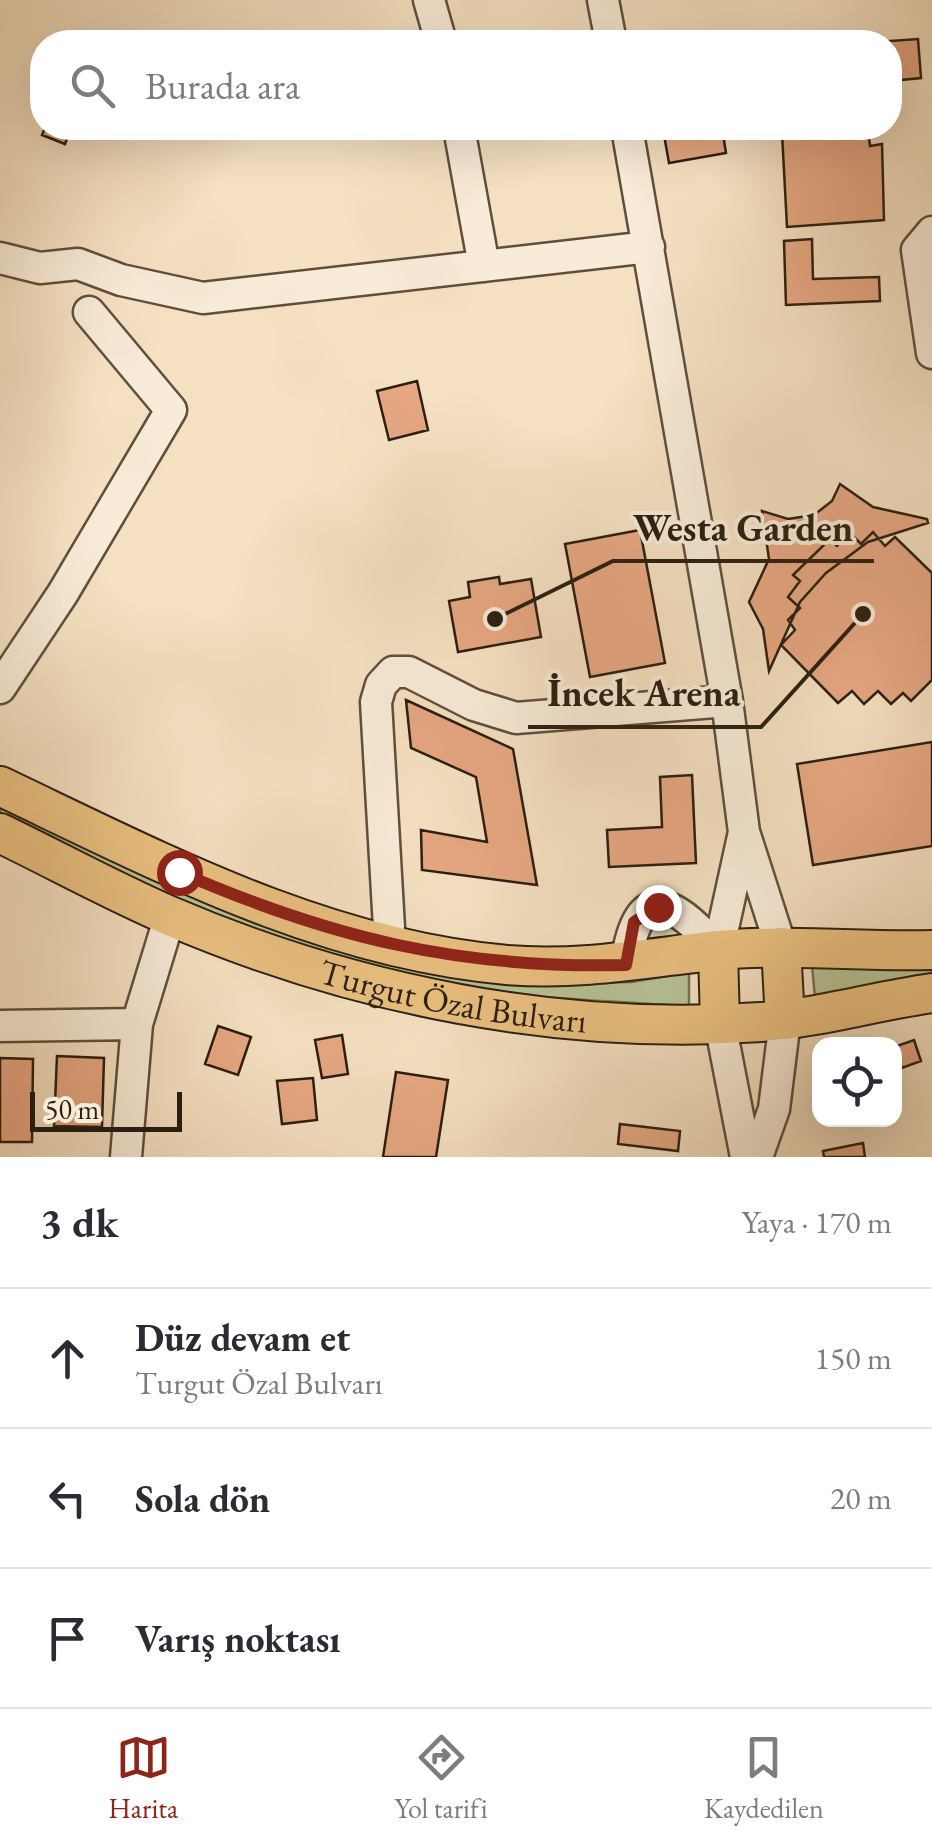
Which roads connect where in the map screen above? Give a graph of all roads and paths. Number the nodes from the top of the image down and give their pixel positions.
1 (429, 0) edge
2 (603, 0) edge
3 (438, 30) edge
4 (609, 30) edge
5 (461, 140) edge
6 (629, 140) edge
7 (932, 232) edge
8 (649, 246) junction
9 (0, 258) edge
10 (484, 266) junction
11 (90, 312) dead end
12 (932, 353) edge
13 (0, 688) edge
14 (727, 701) junction
15 (0, 786) edge
16 (744, 832) junction
17 (0, 833) edge
18 (170, 916) junction
19 (390, 945) junction
20 (781, 947) junction
21 (718, 950) junction
22 (932, 950) edge
23 (626, 965) junction
24 (932, 993) edge
25 (786, 1020) junction
26 (720, 1023) junction
27 (137, 1024) junction
28 (0, 1026) edge
29 (126, 1157) edge
30 (746, 1157) edge
31 (757, 1157) edge

1 - 3 street
2 - 4 street
5 - 10 street
6 - 8 street
7 - 12 street
8 - 10 street
8 - 14 street
9 - 10 street
11 - 13 street
14 - 16 street
14 - 19 street
15 - 19 main road, Turgut Özal Bulvarı
16 - 20 street
16 - 21 street
17 - 18 main road, Turgut Özal Bulvarı
18 - 26 main road, Turgut Özal Bulvarı
18 - 27 street
19 - 23 main road, Turgut Özal Bulvarı
20 - 21 main road, Turgut Özal Bulvarı
20 - 22 main road, Turgut Özal Bulvarı
20 - 25 main road
21 - 23 main road, Turgut Özal Bulvarı
21 - 23 street
21 - 26 main road
24 - 25 main road, Turgut Özal Bulvarı
25 - 26 main road, Turgut Özal Bulvarı
25 - 31 street
26 - 30 street
27 - 28 street
27 - 29 street

